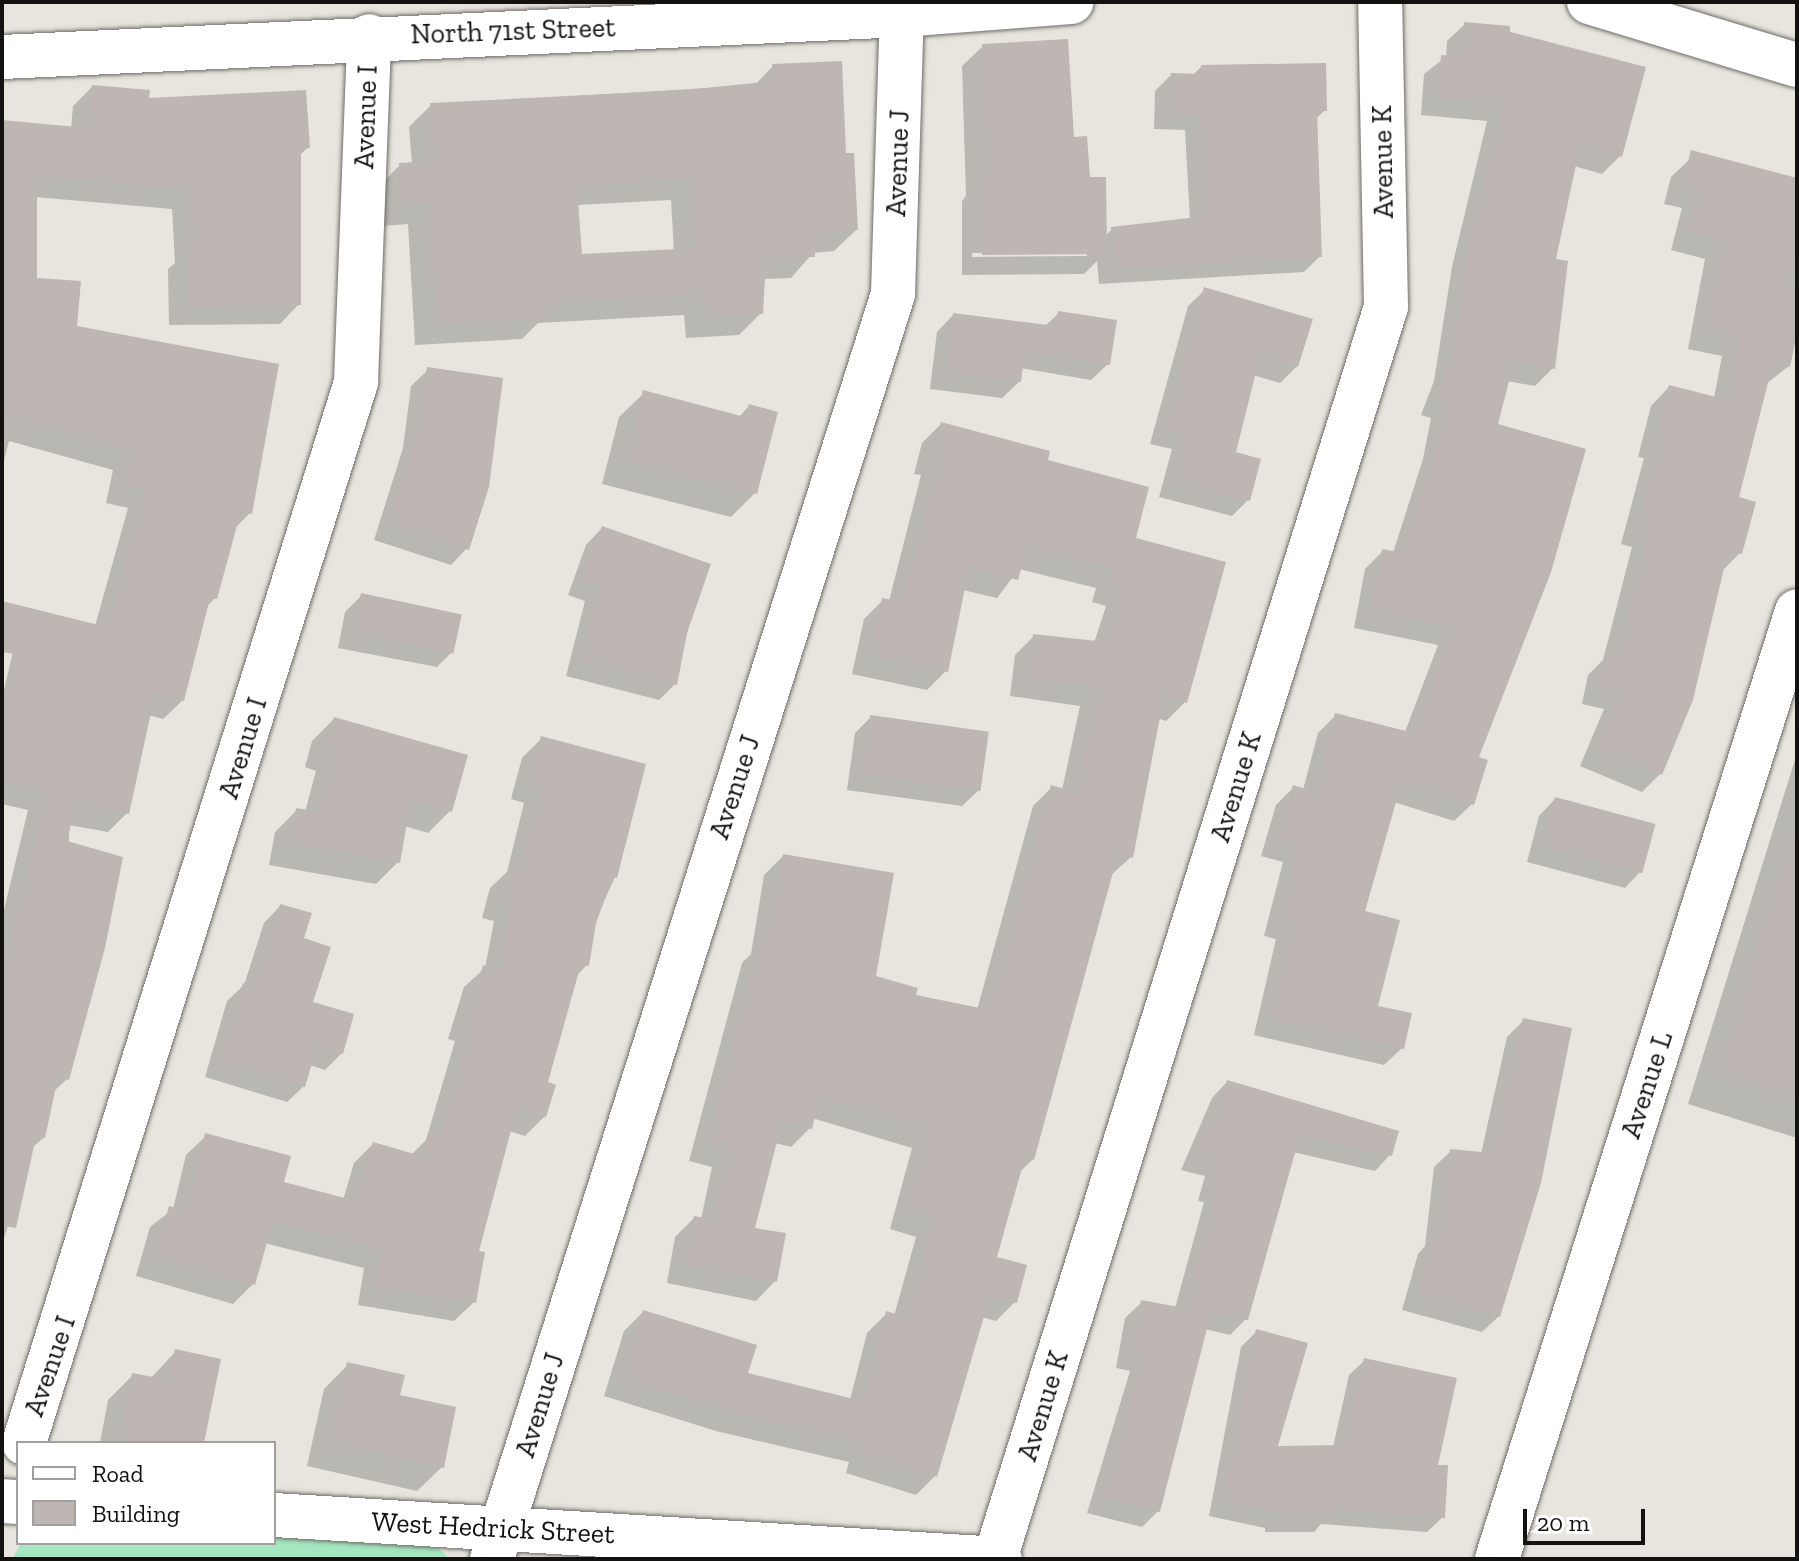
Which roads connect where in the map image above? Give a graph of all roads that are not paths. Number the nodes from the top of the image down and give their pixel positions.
1 (1071, 2) edge
2 (1380, 2) edge
3 (1589, 2) edge
4 (903, 9) edge
5 (369, 36) junction
6 (2, 57) edge
7 (1797, 65) edge
8 (1797, 611) edge
9 (25, 1441) edge
10 (16, 1466) edge
11 (6, 1503) edge
12 (276, 1515) edge
13 (498, 1543) edge
14 (997, 1559) edge
15 (1497, 1559) edge

1 - 4 street, North 71st Street
2 - 14 street, Avenue K
3 - 7 street
4 - 5 street, North 71st Street
4 - 13 street, Avenue J
5 - 6 street, North 71st Street
5 - 9 street, Avenue I
8 - 15 street, Avenue L
10 - 11 street
12 - 13 street, West Hedrick Street
13 - 14 street, West Hedrick Street

